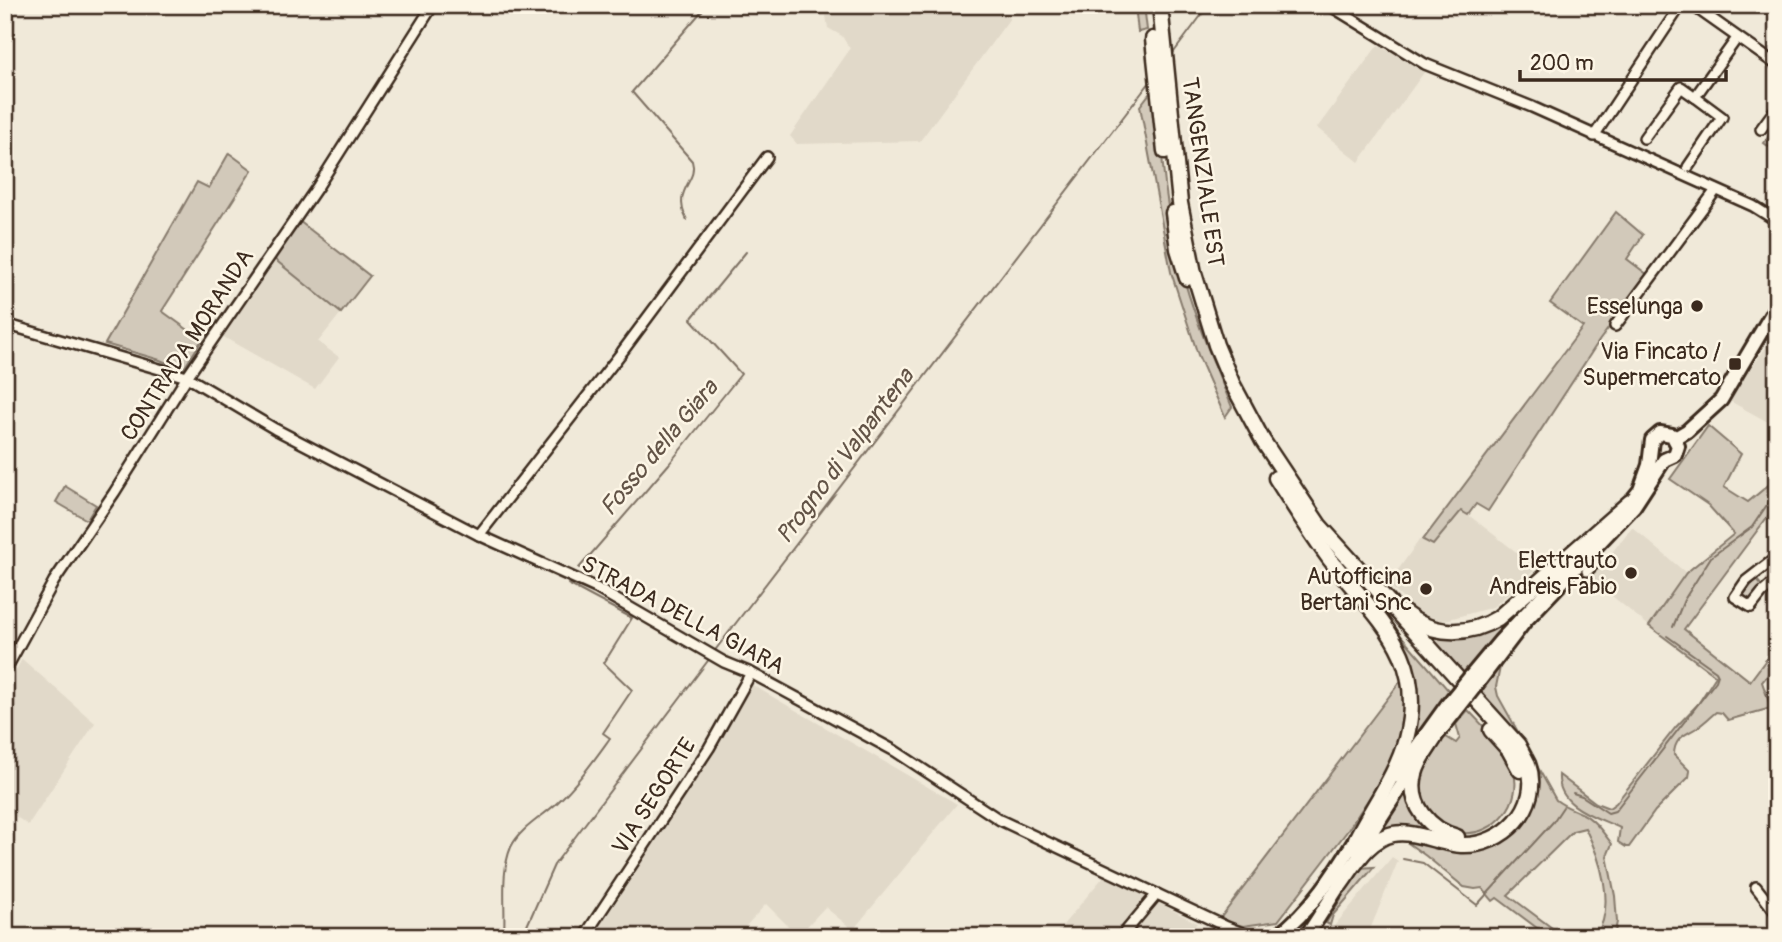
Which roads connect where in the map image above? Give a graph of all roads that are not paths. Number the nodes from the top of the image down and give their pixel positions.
1 (433, 5) edge
2 (1329, 5) edge
3 (1681, 5) edge
4 (1692, 5) edge
5 (1155, 12) edge
6 (1737, 38) junction
7 (1777, 65) edge
8 (1695, 97) junction
9 (1163, 99) junction
10 (1777, 107) edge
11 (1761, 129) dead end
12 (1594, 136) junction
13 (1644, 138) dead end
14 (767, 156) dead end
15 (1688, 167) dead end
16 (1716, 190) junction
17 (1777, 221) edge
18 (1777, 305) edge
19 (5, 324) edge
20 (1615, 326) dead end
21 (187, 377) junction
22 (1675, 438) junction
23 (1651, 451) junction
24 (1664, 460) junction
25 (1630, 502) junction
26 (1303, 521) junction
27 (1319, 525) junction
28 (479, 535) junction
29 (1590, 553) junction
30 (1777, 557) edge
31 (1762, 569) junction
32 (1587, 571) dead end
33 (1775, 582) edge
34 (5, 671) edge
35 (751, 673) junction
36 (1474, 680) junction
37 (1451, 709) junction
38 (1434, 739) junction
39 (1356, 839) junction
40 (1340, 885) junction
41 (1756, 887) dead end
42 (1157, 894) junction
43 (1777, 914) edge
44 (1227, 927) junction
45 (584, 937) edge
46 (1121, 937) edge
47 (1238, 937) edge
48 (1277, 937) edge
49 (1306, 937) edge

1 - 21 street, CONTRADA MORANDA
2 - 12 street
3 - 12 street
4 - 6 street
5 - 9 highway, TANGENZIALE EST
6 - 7 street
6 - 8 street
8 - 13 street
8 - 15 street
9 - 26 highway, TANGENZIALE EST
9 - 27 highway, TANGENZIALE EST
10 - 11 street
12 - 16 street
14 - 28 street
16 - 17 street
16 - 20 street
18 - 22 main road
19 - 21 street, STRADA DELLA GIARA
21 - 28 street, STRADA DELLA GIARA
21 - 34 street, CONTRADA MORANDA
22 - 23 main road
22 - 24 main road
23 - 24 main road
23 - 25 main road
24 - 29 main road
25 - 27 highway
25 - 36 main road
26 - 38 highway
26 - 39 highway
27 - 40 highway
28 - 35 street, STRADA DELLA GIARA
29 - 32 street
29 - 36 main road
30 - 31 street
31 - 33 street
31 - 33 street
35 - 42 street, STRADA DELLA GIARA
35 - 45 street, VIA SEGORTE
36 - 37 main road, bridge
37 - 38 main road
37 - 39 main road
38 - 40 main road
39 - 48 main road
40 - 49 main road
41 - 43 street
42 - 44 street, STRADA DELLA GIARA
42 - 46 street
44 - 47 street, STRADA DELLA GIARA
44 - 48 street, STRADA DELLA GIARA

